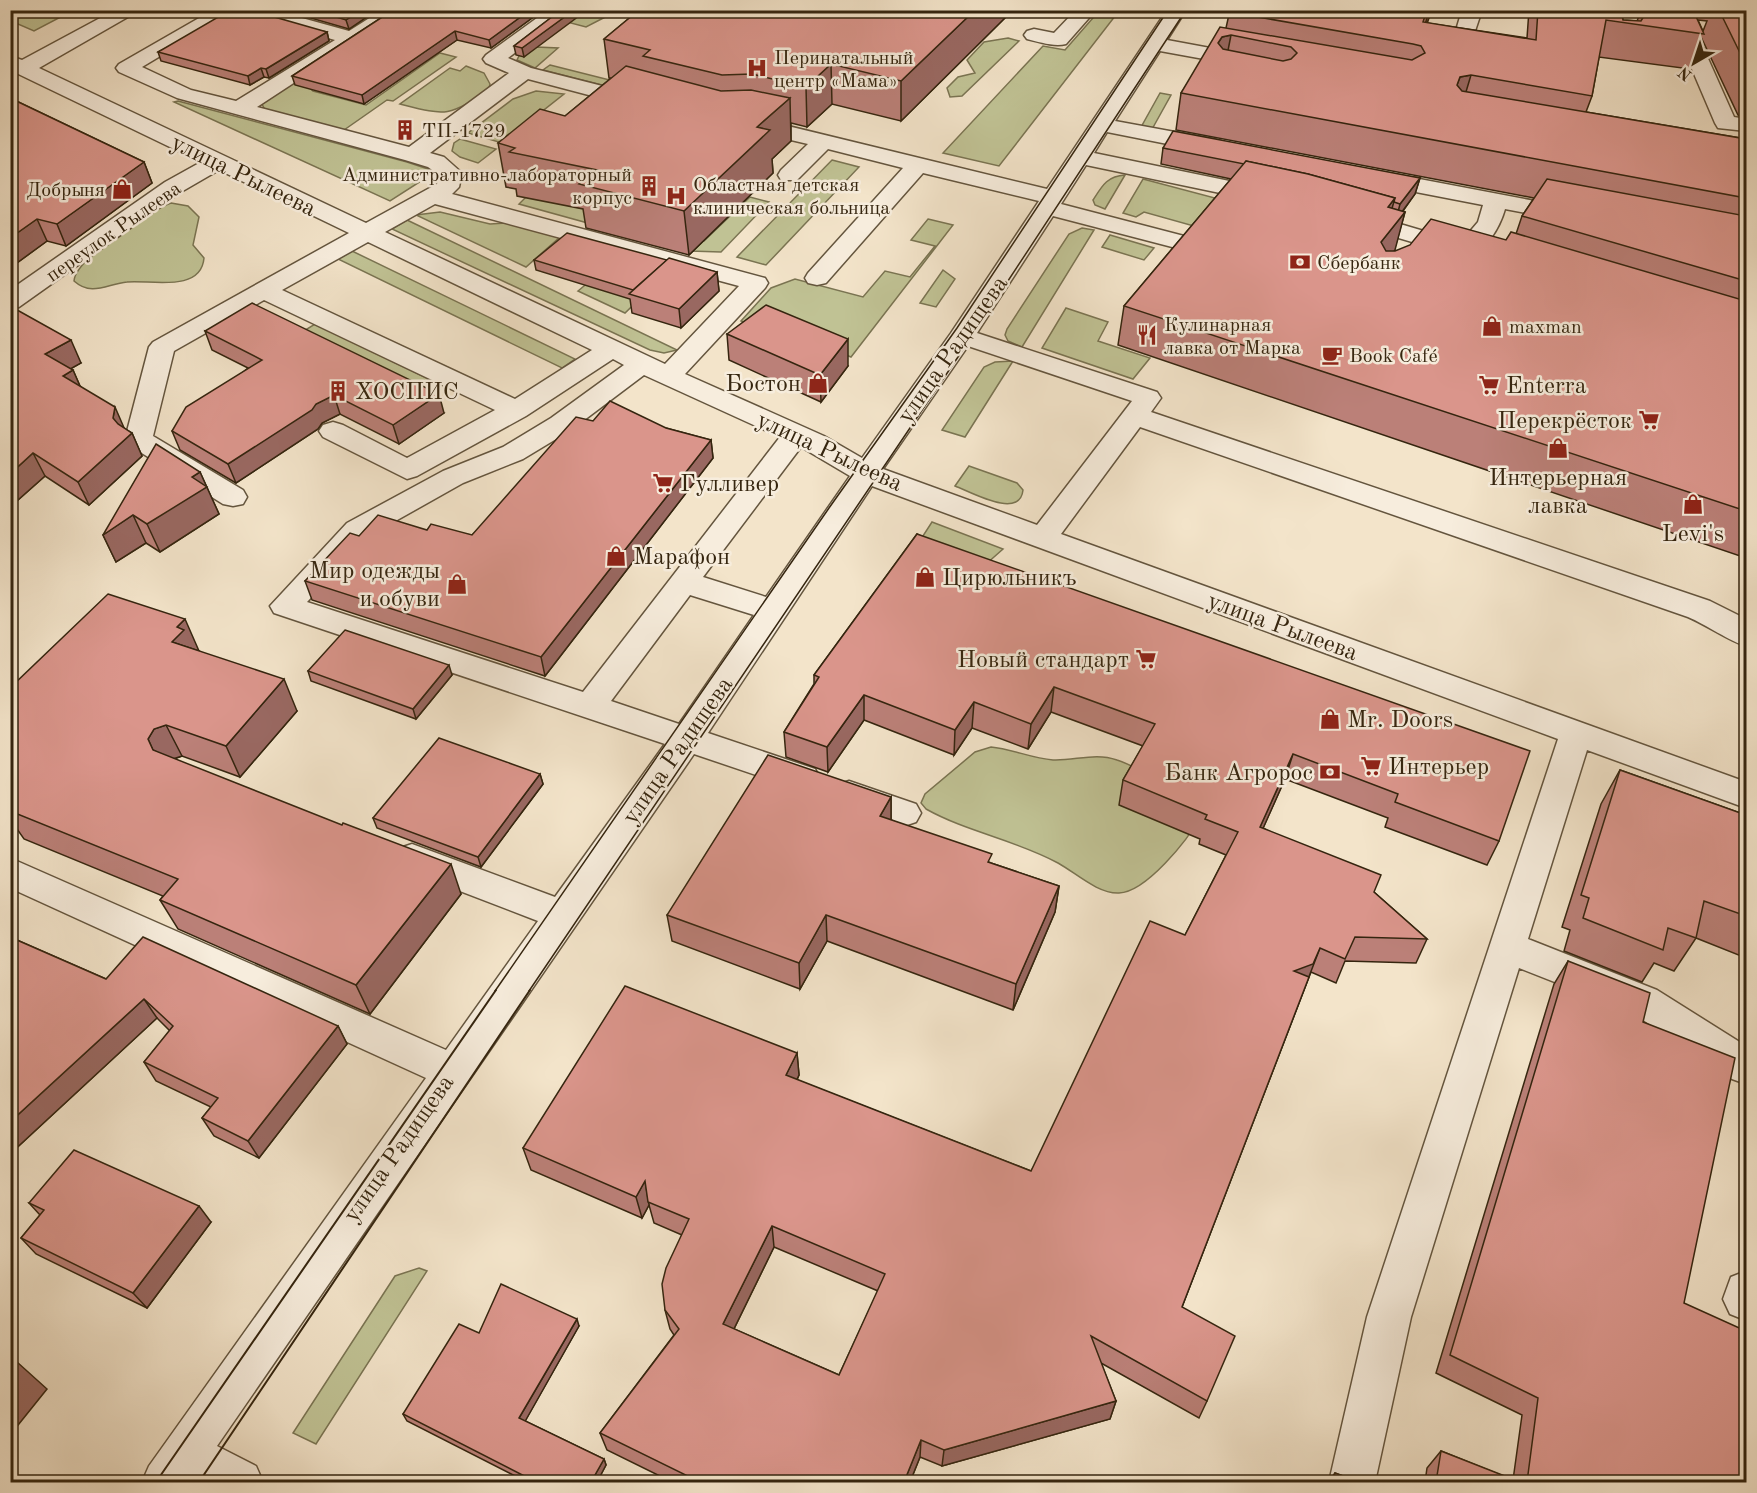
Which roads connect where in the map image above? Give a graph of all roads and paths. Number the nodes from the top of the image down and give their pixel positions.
1 (131, 10) edge
2 (249, 10) edge
3 (396, 10) edge
4 (562, 10) edge
5 (1088, 10) edge
6 (1177, 10) edge
7 (1472, 10) edge
8 (225, 11) edge
9 (1663, 25) edge
10 (1034, 35) dead end
11 (351, 38) junction
12 (1155, 44) junction
13 (1425, 45) edge
14 (1265, 64) edge
15 (17, 65) edge
16 (524, 72) junction
17 (657, 107) edge
18 (239, 109) junction
19 (725, 124) edge
20 (1102, 125) junction
21 (1746, 125) edge
22 (824, 141) junction
23 (1229, 149) edge
24 (413, 155) junction
25 (1082, 157) junction
26 (217, 162) junction
27 (918, 164) junction
28 (1346, 171) edge
29 (789, 175) dead end
30 (433, 196) junction
31 (1496, 200) junction
32 (1293, 201) edge
33 (1051, 203) junction
34 (1339, 214) edge
35 (1599, 220) edge
36 (368, 233) junction
37 (1176, 241) edge
38 (10, 277) edge
39 (817, 278) dead end
40 (37, 284) junction
41 (265, 291) junction
42 (10, 302) edge
43 (962, 336) junction
44 (611, 349) junction
45 (642, 364) junction
46 (668, 376) junction
47 (516, 410) junction
48 (1135, 416) junction
49 (333, 431) dead end
50 (796, 434) junction
51 (868, 474) junction
52 (233, 497) dead end
53 (1042, 537) junction
54 (684, 582) junction
55 (772, 610) junction
56 (1746, 635) edge
57 (591, 706) junction
58 (1575, 733) junction
59 (687, 738) junction
60 (1746, 795) edge
61 (904, 813) dead end
62 (382, 847) edge
63 (10, 872) edge
64 (562, 915) junction
65 (1507, 947) junction
66 (1746, 1066) edge
67 (452, 1071) junction
68 (175, 1468) edge
69 (240, 1482) edge
70 (1352, 1482) edge

1 - 15 street
2 - 11 street
3 - 11 street
4 - 16 street
5 - 10 street
6 - 12 street, улица Радищева
7 - 13 street
8 - 18 street
9 - 21 street
11 - 18 street
12 - 14 street
12 - 20 street, улица Радищева
15 - 26 street, улица Рылеева
16 - 17 street
16 - 24 street
18 - 24 street
19 - 22 street
20 - 23 street
20 - 25 street, улица Радищева
22 - 27 street
22 - 29 street
24 - 30 street
25 - 32 street
25 - 33 street, улица Радищева
26 - 36 street, улица Рылеева
26 - 40 street, переулок Рылеева
27 - 33 street
27 - 39 street
28 - 31 street
30 - 36 street
30 - 46 street
31 - 34 street
31 - 35 street
33 - 37 street
33 - 43 street, улица Радищева
36 - 41 street
36 - 44 street, улица Рылеева
38 - 40 street
40 - 42 street, переулок Рылеева
41 - 47 street
41 - 52 street
43 - 48 street
43 - 51 street, улица Радищева
44 - 45 street, улица Рылеева
44 - 47 street
45 - 46 street, улица Рылеева
45 - 57 street
46 - 50 street, улица Рылеева
47 - 49 street
48 - 53 street
48 - 56 street
50 - 51 street, улица Рылеева
50 - 54 street
51 - 53 street, улица Рылеева
51 - 55 street, улица Радищева
53 - 58 street, улица Рылеева
54 - 55 street
54 - 57 street
55 - 59 street, улица Радищева
57 - 59 street
58 - 60 street, улица Рылеева
58 - 65 street
59 - 61 street
59 - 64 street, улица Радищева
62 - 64 street
63 - 67 street
64 - 67 street, улица Радищева
65 - 66 street
65 - 70 street
67 - 68 street, улица Радищева
68 - 69 street

